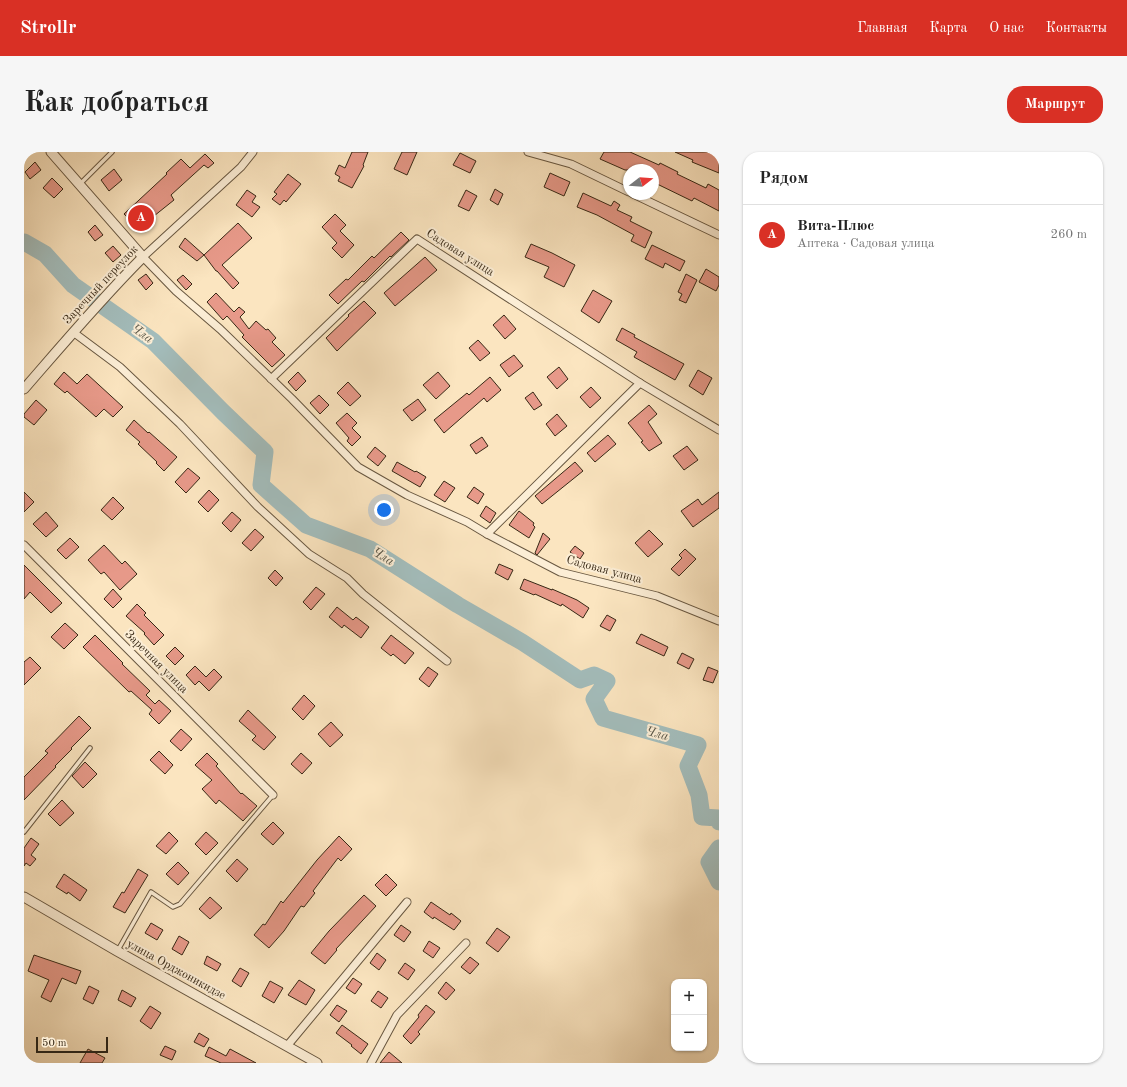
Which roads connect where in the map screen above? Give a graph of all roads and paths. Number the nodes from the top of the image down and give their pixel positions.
1 (51, 152) edge
2 (112, 152) edge
3 (253, 152) edge
4 (528, 152) edge
5 (79, 184) junction
6 (623, 189) edge
7 (646, 200) edge
8 (719, 235) edge
9 (143, 257) junction
10 (73, 332) junction
11 (272, 379) junction
12 (640, 383) junction
13 (24, 389) edge
14 (719, 430) edge
15 (487, 534) junction
16 (24, 545) edge
17 (719, 621) edge
18 (447, 661) dead end
19 (90, 748) dead end
20 (273, 795) joint
21 (24, 832) edge
22 (24, 897) edge
23 (407, 902) dead end
24 (466, 943) dead end
25 (117, 951) junction
26 (287, 1046) junction
27 (317, 1063) edge
28 (371, 1063) edge

1 - 5 street, Садовая улица
2 - 5 lane
3 - 9 street, Заречный переулок
4 - 6 street
5 - 9 street, Садовая улица
7 - 8 street
9 - 10 street, Заречный переулок
9 - 11 street, Садовая улица
10 - 13 street, Заречный переулок
10 - 18 street
11 - 12 street, Садовая улица
11 - 15 street, Садовая улица
12 - 14 street, Садовая улица
12 - 15 street
15 - 17 street, Садовая улица
16 - 20 street, Заречная улица
19 - 21 lane
20 - 25 lane
22 - 25 street, улица Орджоникидзе
23 - 26 street
24 - 28 street
25 - 26 street, улица Орджоникидзе
26 - 27 street, улица Орджоникидзе

